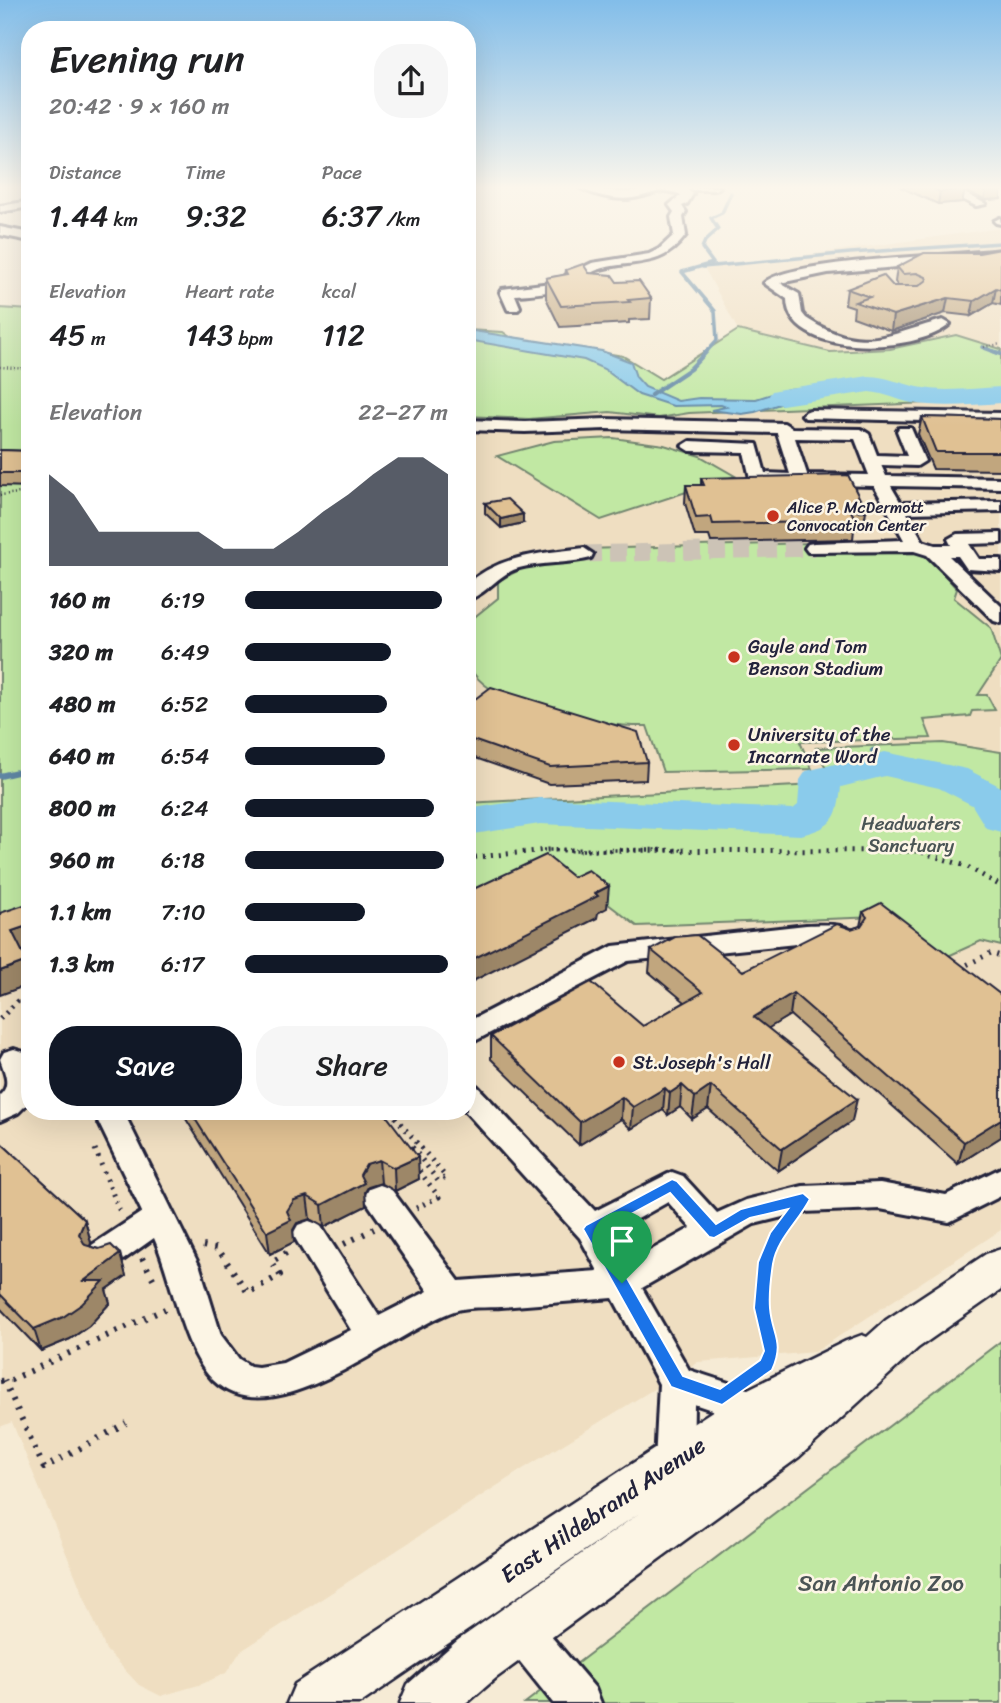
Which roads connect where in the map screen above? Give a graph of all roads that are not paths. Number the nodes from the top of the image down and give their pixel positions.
1 (598, 266) edge
2 (847, 266) edge
3 (850, 266) edge
4 (955, 266) edge
5 (990, 266) edge
6 (991, 271) edge
7 (973, 272) edge
8 (832, 283) dead end
9 (810, 287) dead end
10 (787, 293) junction
11 (513, 307) dead end
12 (943, 324) edge
13 (1001, 418) edge
14 (476, 425) edge
15 (861, 427) junction
16 (785, 431) junction
17 (905, 431) junction
18 (1001, 433) edge
19 (690, 446) dead end
20 (871, 460) junction
21 (800, 479) junction
22 (879, 480) junction
23 (1001, 483) edge
24 (1001, 506) edge
25 (896, 512) junction
26 (1001, 514) edge
27 (1001, 538) edge
28 (814, 548) tunnel mouth
29 (925, 548) junction
30 (963, 550) junction
31 (584, 554) tunnel mouth
32 (1001, 565) edge
33 (476, 586) edge
34 (1001, 617) edge
35 (847, 939) edge
36 (476, 1030) edge
37 (21, 1092) edge
38 (476, 1104) edge
39 (0, 1110) edge
40 (112, 1120) edge
41 (1001, 1181) edge
42 (388, 1208) road end
43 (159, 1218) junction
44 (591, 1229) junction
45 (714, 1232) junction
46 (315, 1245) road end
47 (104, 1255) edge
48 (1001, 1267) edge
49 (622, 1283) junction
50 (451, 1296) junction
51 (902, 1334) junction
52 (373, 1336) junction
53 (677, 1382) junction
54 (739, 1403) junction
55 (674, 1463) junction
56 (519, 1629) junction
57 (314, 1703) edge
58 (427, 1703) edge
59 (580, 1703) edge

1 - 11 street
2 - 10 street
3 - 8 street
4 - 7 street
5 - 6 street
9 - 10 street
10 - 12 street
13 - 15 street
14 - 16 street
15 - 16 street
15 - 16 street
15 - 17 street
15 - 20 street
16 - 21 street
17 - 18 street
17 - 20 street
19 - 21 street
20 - 22 street
21 - 22 street
22 - 23 street
22 - 25 street
24 - 25 street
25 - 26 street
25 - 29 street
27 - 30 street
28 - 29 street
29 - 30 street
29 - 34 street
30 - 32 street
31 - 33 street
35 - 36 street
37 - 39 street
38 - 44 street
40 - 43 street
41 - 45 street
42 - 50 street
43 - 47 street
43 - 52 street
44 - 45 street
44 - 49 street
45 - 49 street
46 - 52 street
48 - 51 main road, East Hildebrand Avenue
49 - 50 street
49 - 53 street
50 - 52 street
51 - 54 main road, East Hildebrand Avenue
51 - 56 main road, East Hildebrand Avenue
53 - 54 street
53 - 55 street
54 - 55 main road, East Hildebrand Avenue
55 - 57 main road, East Hildebrand Avenue
56 - 58 main road, East Hildebrand Avenue
56 - 59 street

